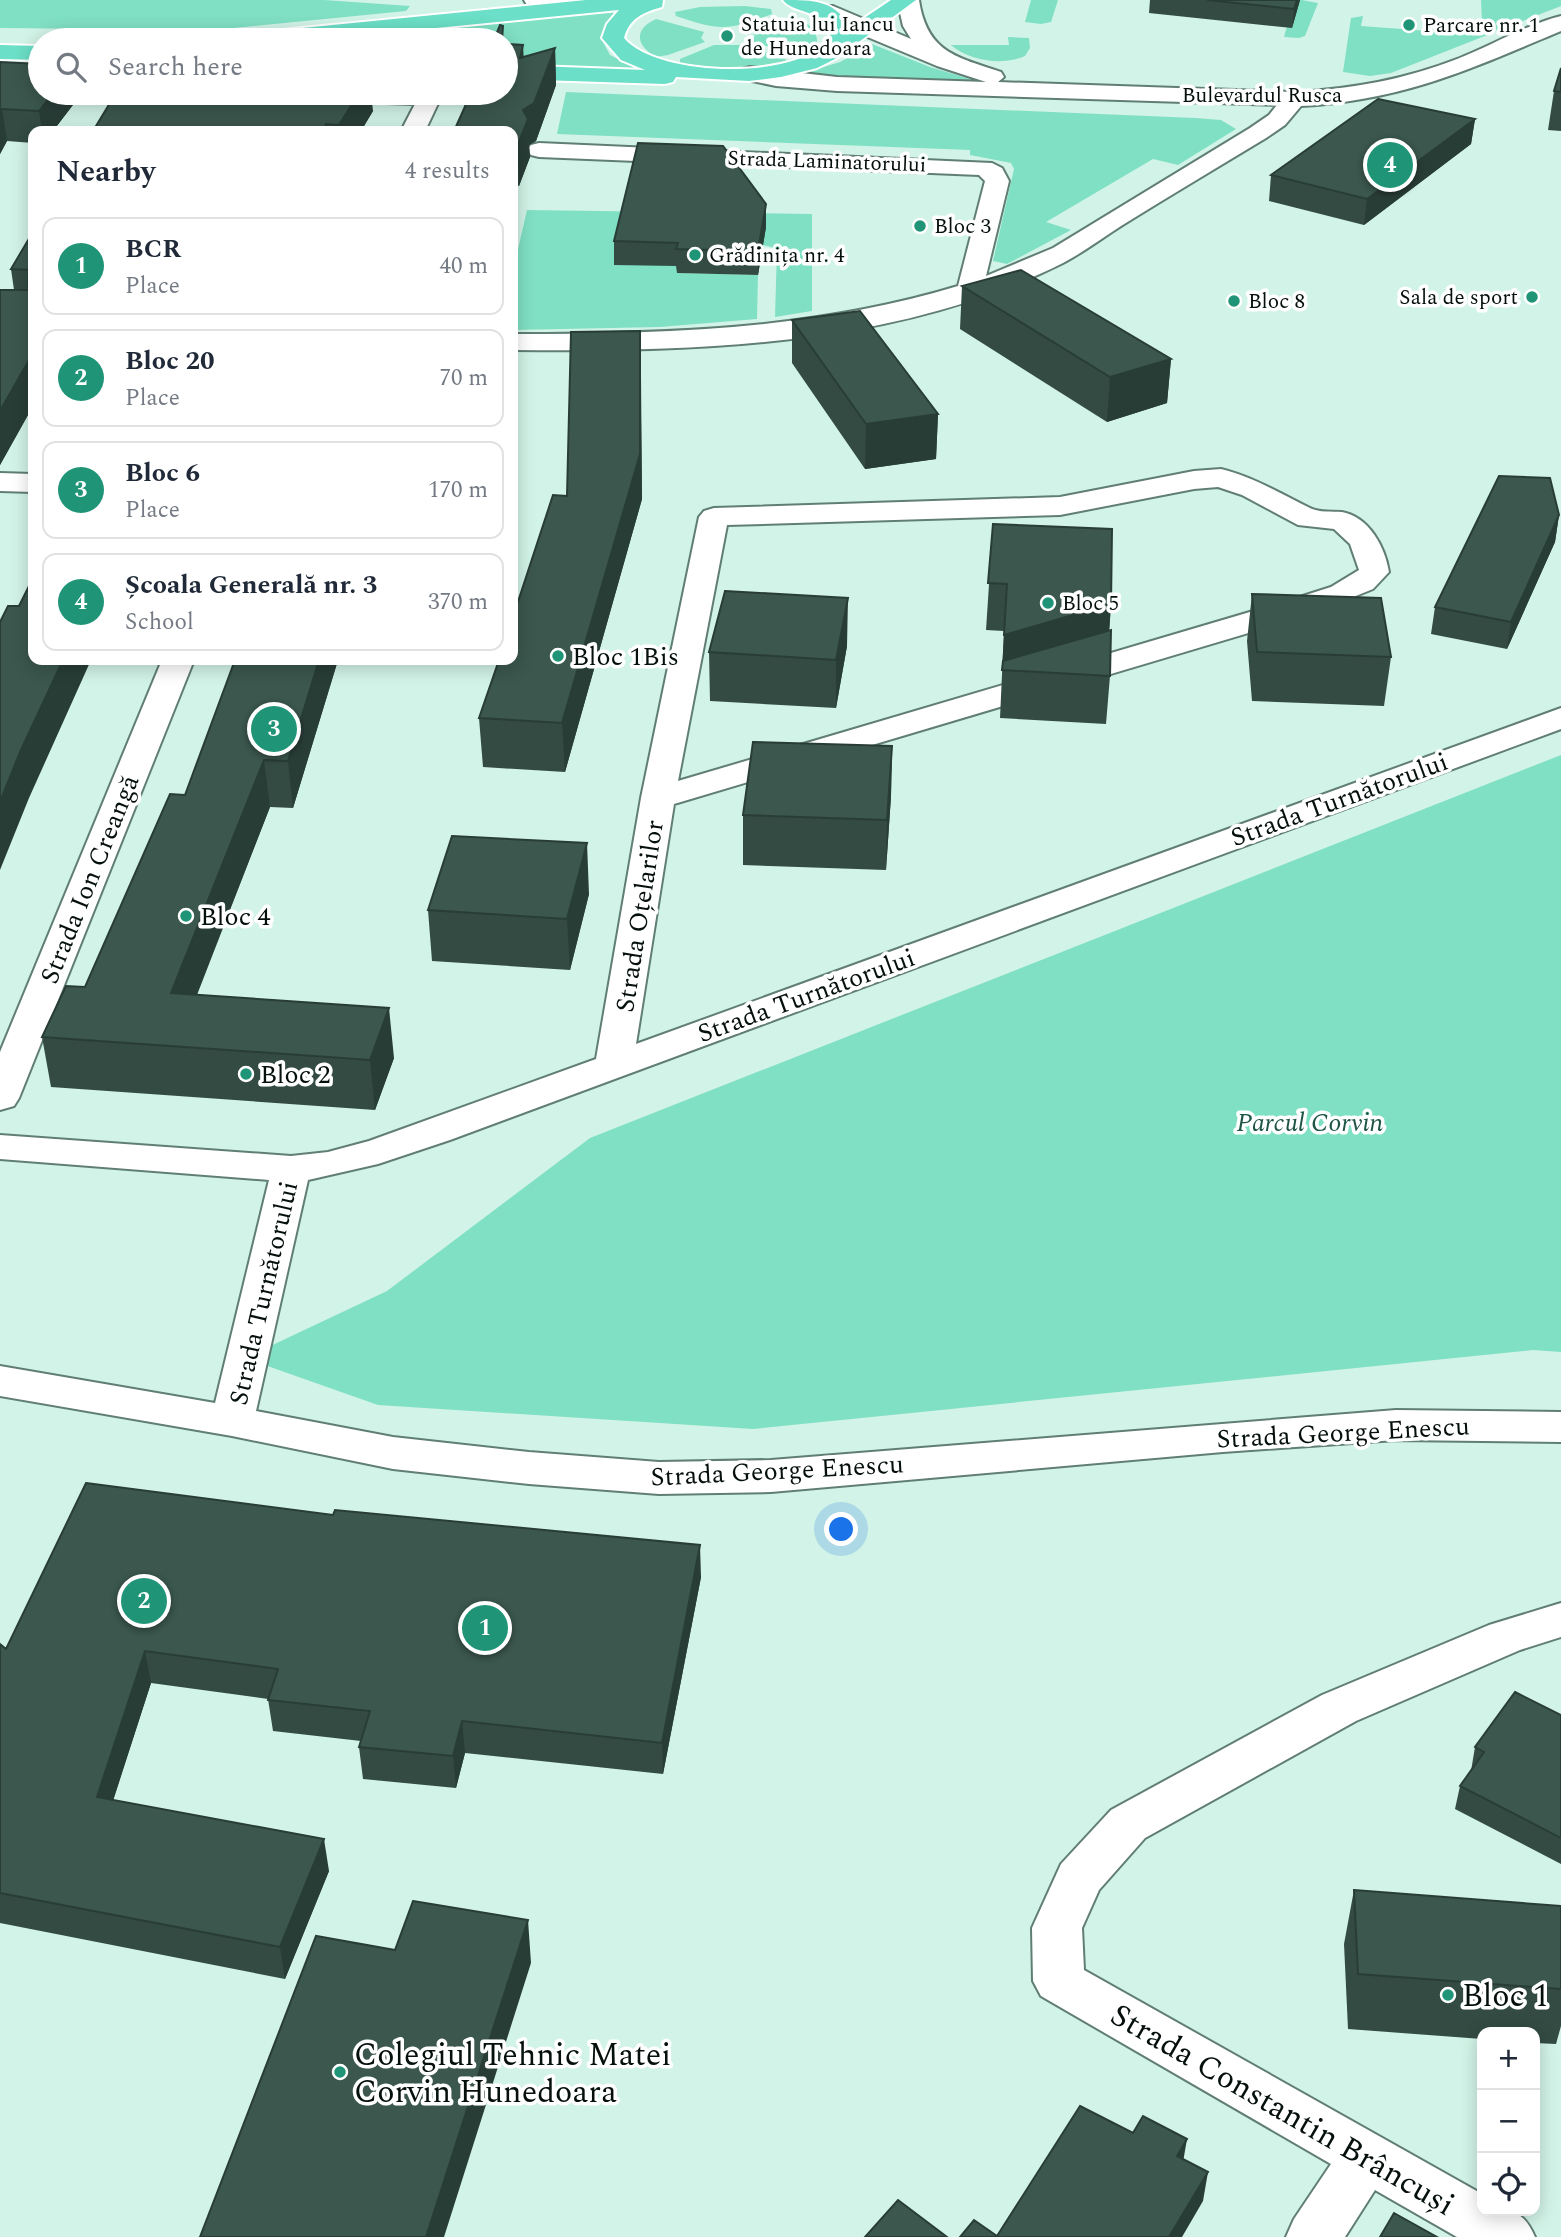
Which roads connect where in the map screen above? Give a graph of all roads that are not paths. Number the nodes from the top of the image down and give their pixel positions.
1 (535, 0) edge
2 (651, 0) edge
3 (663, 0) edge
4 (794, 0) edge
5 (906, 0) edge
6 (612, 4) junction
7 (825, 11) junction
8 (1561, 23) edge
9 (371, 28) edge
10 (866, 29) junction
11 (0, 52) edge
12 (28, 53) edge
13 (828, 53) junction
14 (945, 61) junction
15 (518, 72) edge
16 (750, 74) junction
17 (721, 75) junction
18 (1035, 89) junction
19 (1294, 99) junction
20 (426, 105) edge
21 (416, 126) edge
22 (539, 150) edge
23 (970, 290) junction
24 (518, 342) edge
25 (0, 482) edge
26 (28, 483) edge
27 (176, 665) edge
28 (1561, 718) edge
29 (658, 798) junction
30 (614, 1065) junction
31 (0, 1098) edge
32 (0, 1147) edge
33 (291, 1169) junction
34 (0, 1381) edge
35 (232, 1421) junction
36 (1561, 1427) edge
37 (1561, 1620) edge
38 (1366, 2157) junction
39 (1314, 2237) edge
40 (1507, 2237) edge

1 - 6 street
2 - 6 main road
3 - 17 main road
4 - 7 main road
5 - 10 main road
5 - 14 street, Bulevardul Rusca
6 - 9 main road
7 - 10 street, Bulevardul Rusca
7 - 13 main road
8 - 19 street, Bulevardul Rusca
10 - 13 main road
10 - 14 street, Bulevardul Rusca
11 - 12 main road
13 - 16 main road
14 - 18 street, Bulevardul Rusca
15 - 17 main road
16 - 17 main road
16 - 18 street, Bulevardul Rusca
18 - 19 street, Bulevardul Rusca
19 - 23 street
20 - 21 street
22 - 23 street, Strada Laminatorului
23 - 24 street
25 - 26 street
27 - 31 street, Strada Ion Creangă
28 - 30 street, Strada Turnătorului
29 - 29 street, Strada Oțelarilor
29 - 30 street, Strada Oțelarilor
30 - 33 street, Strada Turnătorului
32 - 33 street
33 - 35 street, Strada Turnătorului
34 - 35 street, Strada George Enescu
35 - 36 street, Strada George Enescu
37 - 38 street, Strada Constantin Brâncuși
38 - 39 street
38 - 40 street, Strada Constantin Brâncuși

